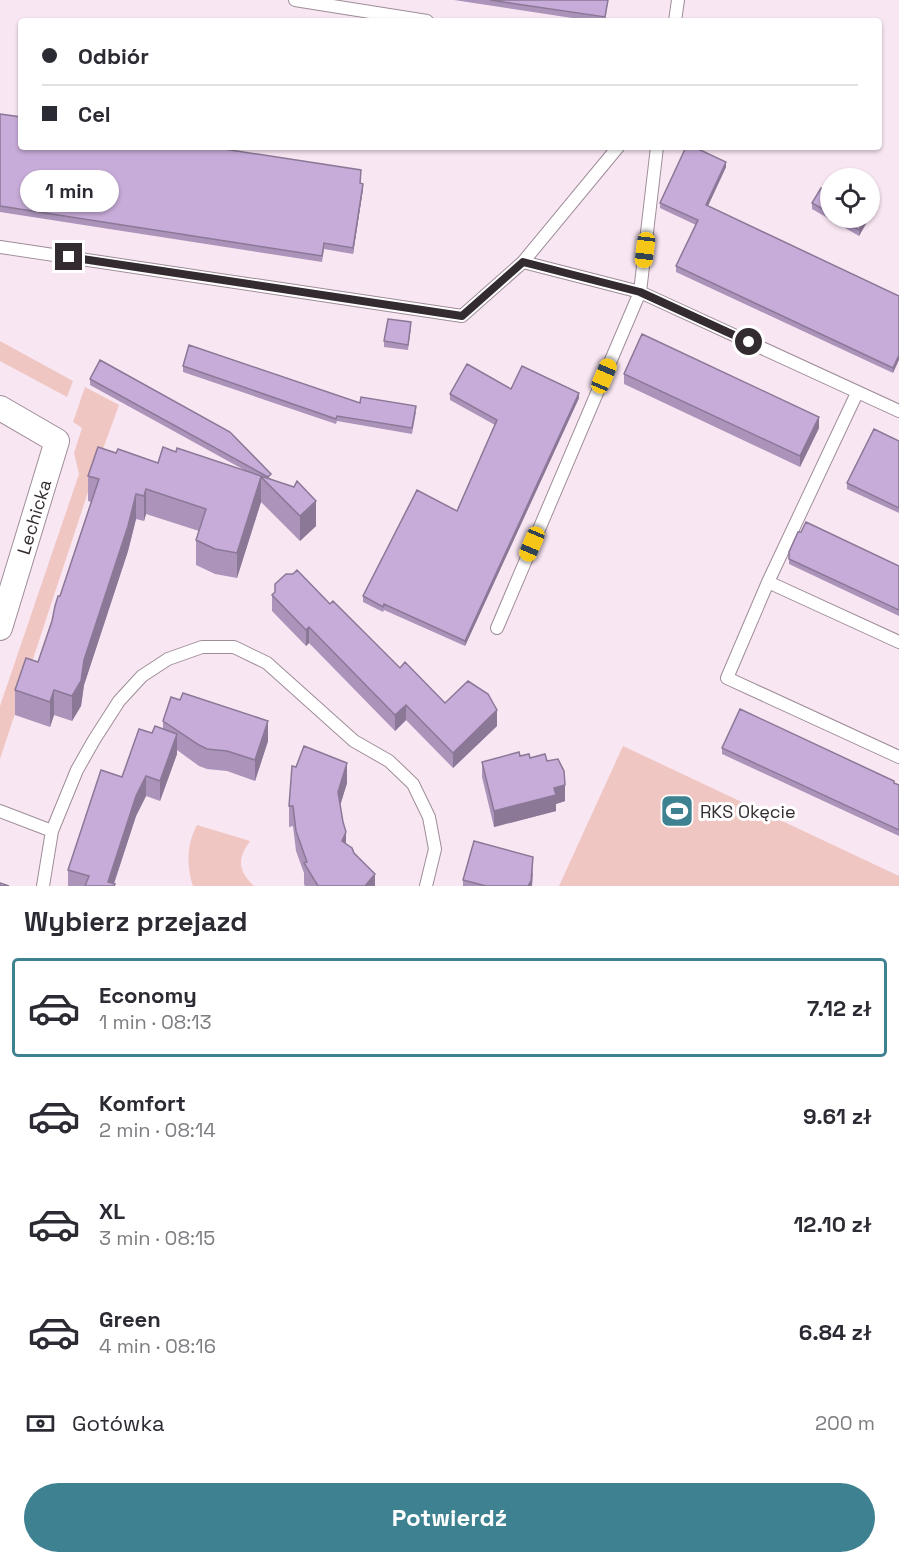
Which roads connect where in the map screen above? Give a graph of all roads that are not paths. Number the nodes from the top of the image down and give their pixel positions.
1 (295, 0) edge
2 (678, 0) edge
3 (408, 18) edge
4 (675, 18) edge
5 (616, 150) edge
6 (657, 150) edge
7 (0, 247) edge
8 (523, 262) junction
9 (640, 292) junction
10 (857, 393) junction
11 (0, 408) edge
12 (899, 411) edge
13 (768, 582) junction
14 (0, 628) edge
15 (496, 628) dead end
16 (899, 642) edge
17 (899, 757) edge
18 (0, 812) edge
19 (52, 831) junction
20 (43, 886) edge
21 (426, 886) edge

1 - 3 lane
2 - 4 lane
5 - 8 lane
6 - 9 lane
7 - 8 lane
8 - 9 lane
9 - 10 lane
9 - 15 lane
10 - 12 lane
10 - 13 lane
11 - 14 street, Lechicka
13 - 16 lane
13 - 17 lane
18 - 19 lane
19 - 20 lane
19 - 21 lane

